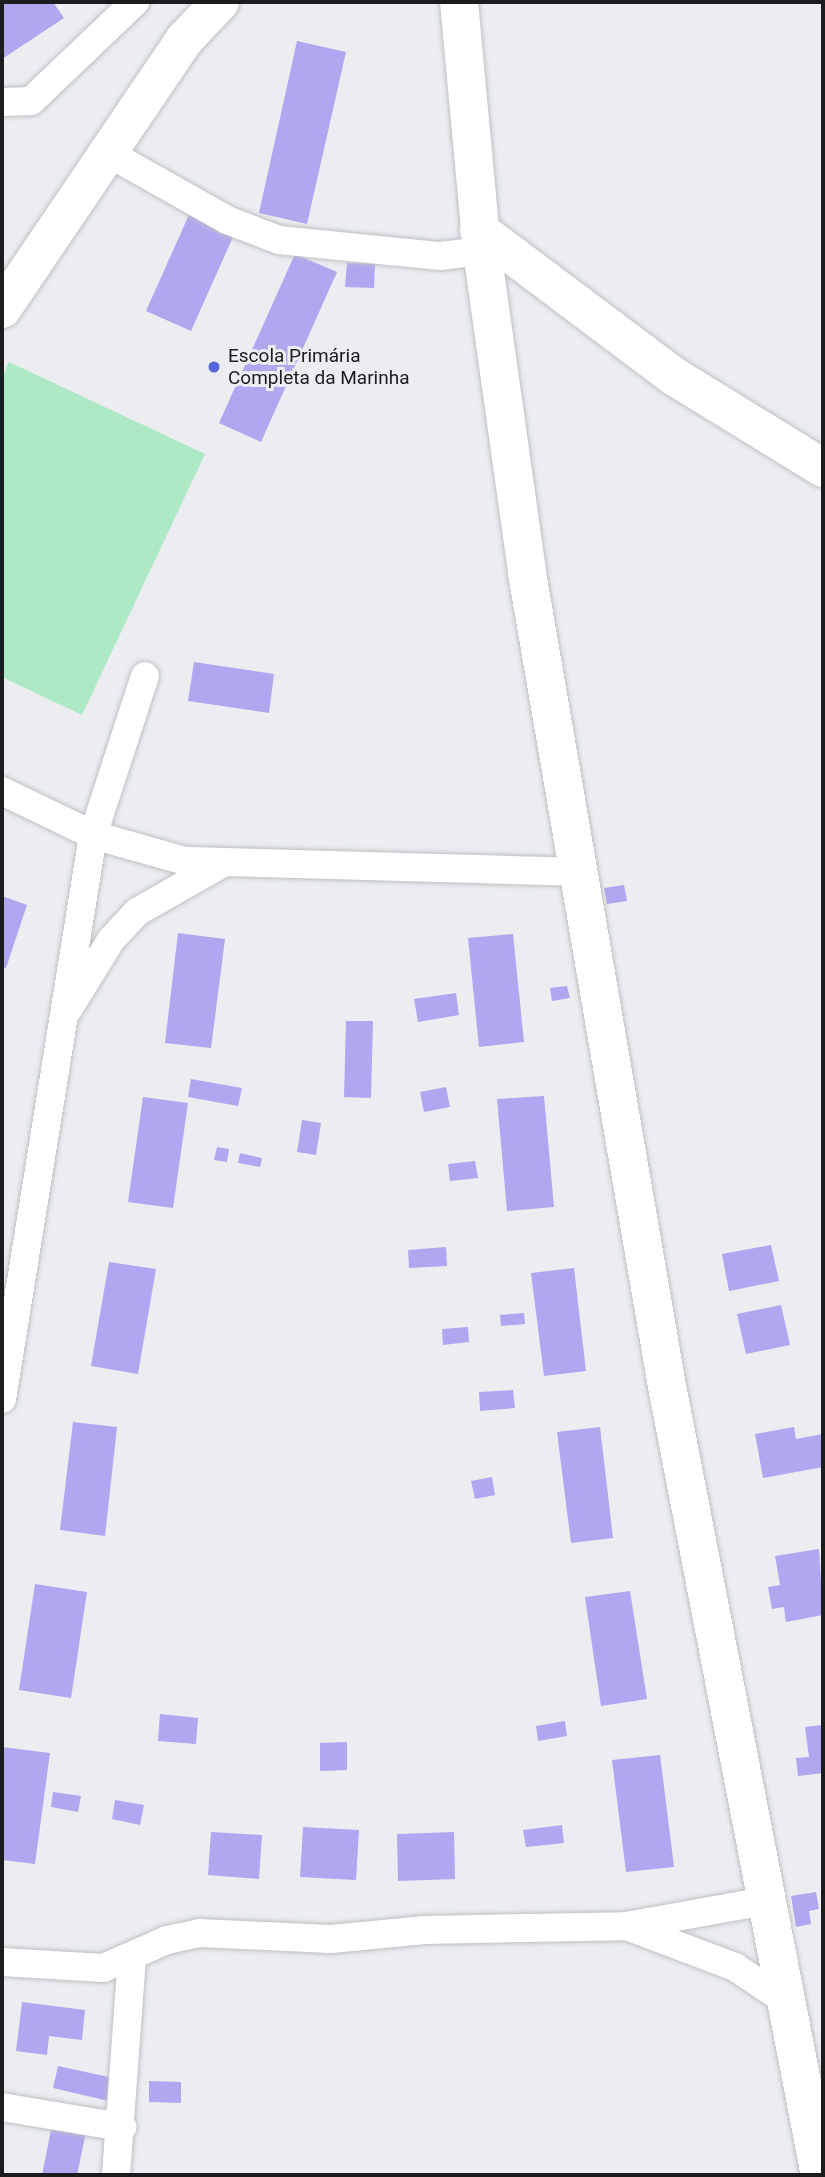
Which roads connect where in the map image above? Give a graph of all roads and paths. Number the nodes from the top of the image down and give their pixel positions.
1 (135, 2) edge
2 (220, 2) edge
3 (459, 2) edge
4 (2, 102) edge
5 (110, 154) junction
6 (481, 240) junction
7 (2, 309) edge
8 (823, 468) edge
9 (145, 676) dead end
10 (2, 791) edge
11 (93, 835) junction
12 (223, 862) junction
13 (577, 872) junction
14 (63, 1018) junction
15 (2, 1399) edge
16 (770, 1900) junction
17 (626, 1926) junction
18 (132, 1957) junction
19 (5, 1961) edge
20 (787, 2002) junction
21 (2, 2107) edge
22 (122, 2127) junction
23 (116, 2175) edge
24 (820, 2175) edge

1 - 4 street
2 - 5 street
3 - 6 street
5 - 6 street
5 - 7 street
6 - 8 street
6 - 13 street
9 - 11 street
10 - 11 street
11 - 12 street
11 - 14 street
12 - 13 street
12 - 14 street
13 - 16 street
14 - 15 street
16 - 17 street
16 - 20 street
17 - 18 street
17 - 20 street
18 - 19 street
18 - 22 street
20 - 24 street
21 - 22 street
22 - 23 street

